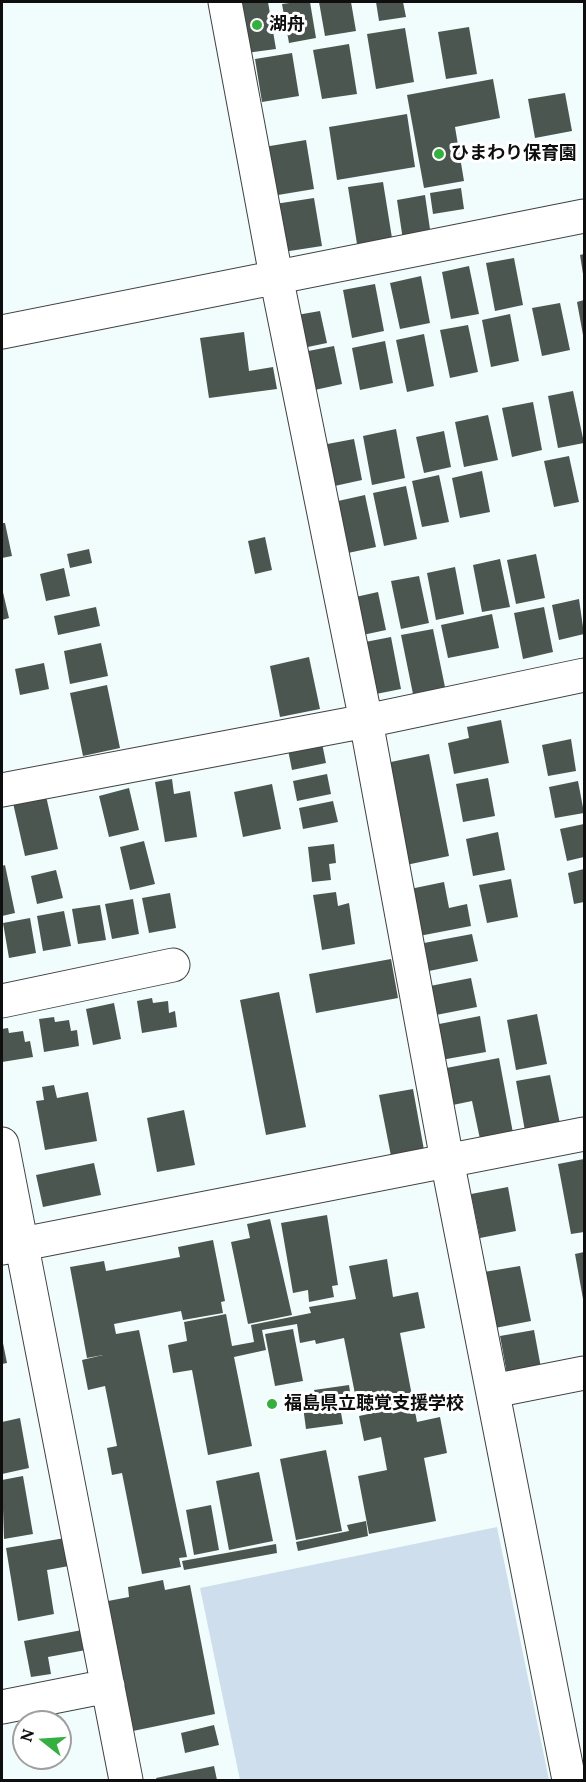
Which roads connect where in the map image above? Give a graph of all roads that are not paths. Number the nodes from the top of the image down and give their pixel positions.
1 (225, 2) edge
2 (585, 216) edge
3 (276, 276) junction
4 (2, 332) edge
5 (585, 675) edge
6 (366, 721) junction
7 (2, 790) edge
8 (173, 965) dead end
9 (2, 1001) edge
10 (585, 1134) edge
11 (2, 1144) edge
12 (447, 1160) junction
13 (11, 1246) edge
14 (585, 1373) edge
15 (493, 1391) junction
16 (108, 1686) junction
17 (2, 1707) edge
18 (126, 1780) edge
19 (569, 1780) edge

1 - 3 street
2 - 3 street
3 - 4 street
3 - 6 street
5 - 6 street
6 - 7 street
6 - 12 street
8 - 9 street
10 - 12 street
11 - 13 street
12 - 13 street
12 - 15 street
13 - 16 street
14 - 15 street
15 - 19 street
16 - 17 street
16 - 18 street

